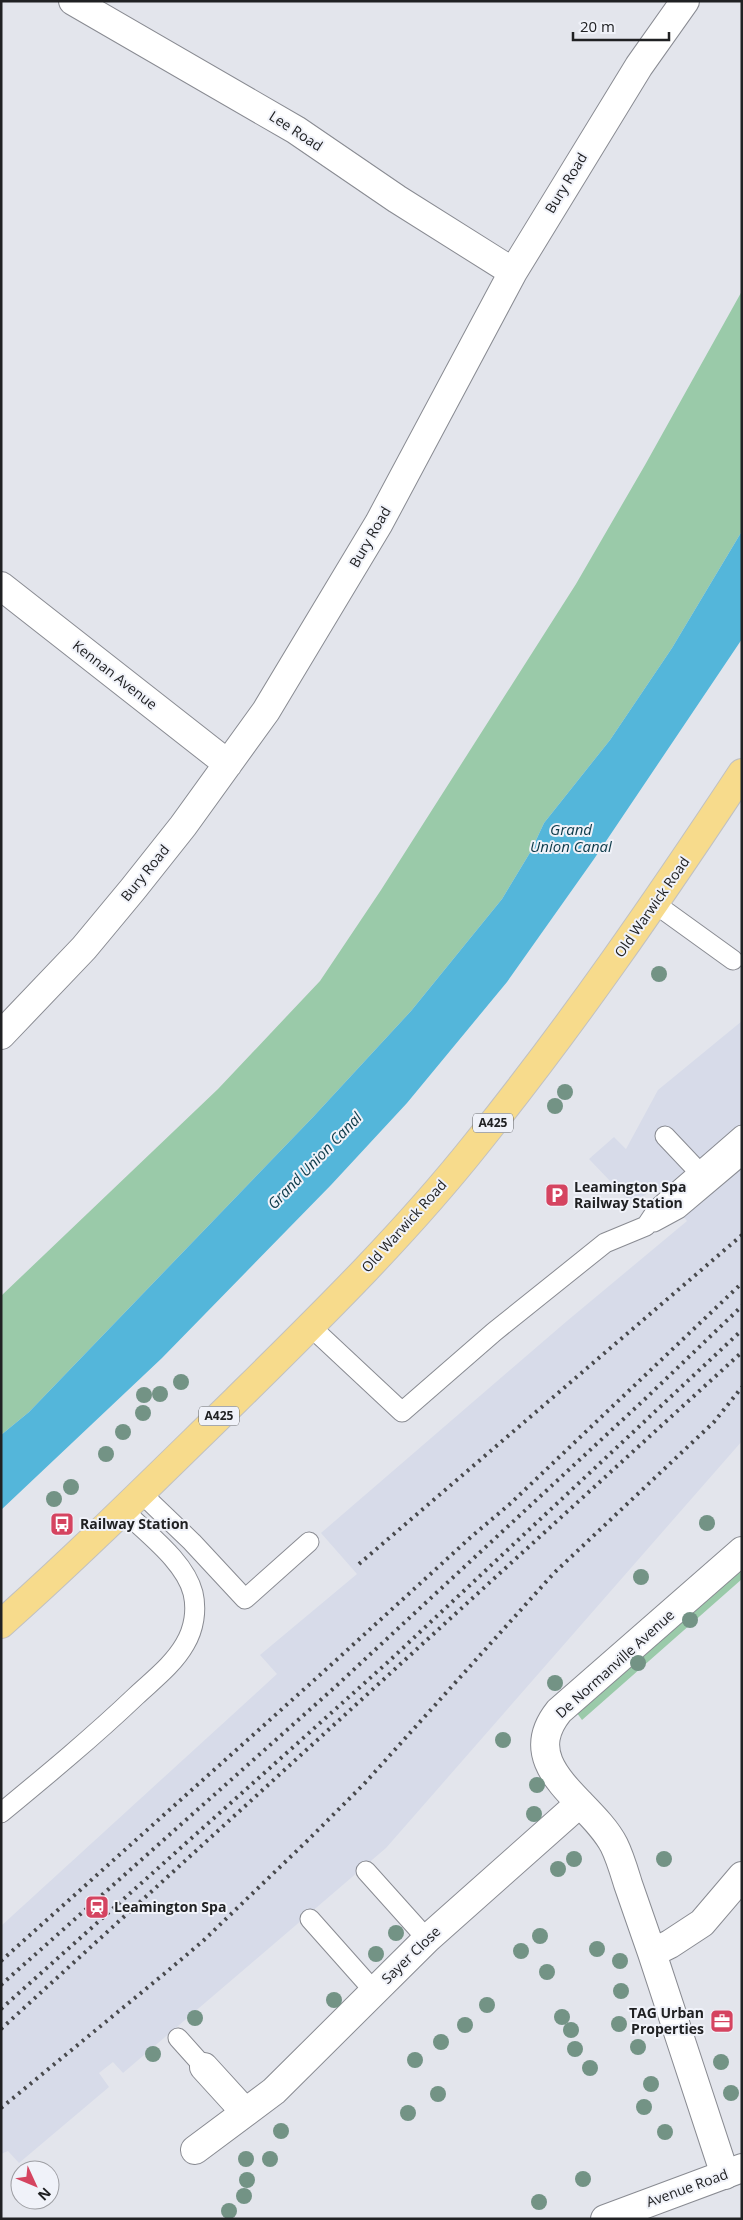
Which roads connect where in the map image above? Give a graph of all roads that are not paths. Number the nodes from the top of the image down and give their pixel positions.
1 (73, 1) edge
2 (681, 3) edge
3 (513, 272) junction
4 (1, 586) edge
5 (228, 764) junction
6 (742, 773) edge
7 (654, 903) junction
8 (733, 960) dead end
9 (1, 1035) edge
10 (742, 1135) edge
11 (665, 1136) dead end
12 (742, 1155) edge
13 (699, 1172) junction
14 (646, 1226) junction
15 (310, 1326) junction
16 (132, 1501) junction
17 (309, 1542) dead end
18 (742, 1551) edge
19 (1, 1624) edge
20 (580, 1803) junction
21 (1, 1813) edge
22 (366, 1871) dead end
23 (742, 1876) edge
24 (310, 1919) dead end
25 (427, 1939) junction
26 (652, 1954) junction
27 (374, 1991) junction
28 (178, 2038) dead end
29 (204, 2067) joint
30 (245, 2112) junction
31 (195, 2150) dead end
32 (733, 2172) edge
33 (613, 2217) edge

1 - 3 street, Lee Road
2 - 3 street, Bury Road
3 - 5 street, Bury Road
4 - 5 street, Kennan Avenue
5 - 9 street, Bury Road
6 - 7 main road, Old Warwick Road / A425
7 - 8 lane
7 - 15 main road, Old Warwick Road / A425
10 - 13 lane
11 - 13 lane
12 - 14 lane
13 - 14 lane
14 - 15 lane
15 - 16 main road, Old Warwick Road / A425
16 - 17 lane
16 - 19 main road, Old Warwick Road / A425
16 - 21 lane
18 - 20 street, De Normanville Avenue
20 - 25 street, Sayer Close
20 - 26 street, De Normanville Avenue
22 - 25 lane
23 - 26 street
24 - 27 lane
25 - 27 street, Sayer Close
26 - 32 street, De Normanville Avenue
27 - 30 street, Sayer Close
28 - 29 lane
29 - 30 street
30 - 31 street, Sayer Close
32 - 33 street, Avenue Road

